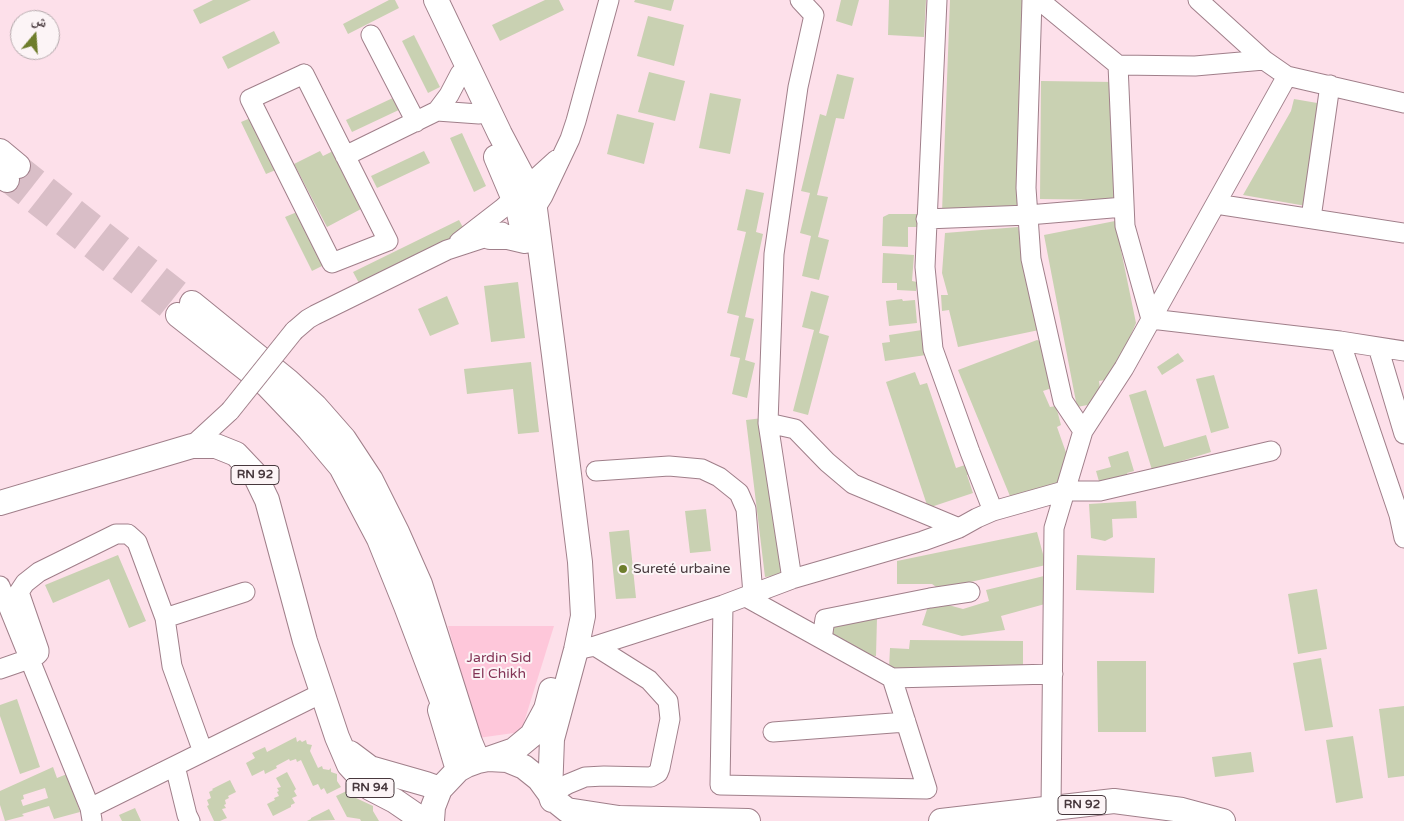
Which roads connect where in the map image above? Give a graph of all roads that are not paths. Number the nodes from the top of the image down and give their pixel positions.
1 (420, 0) edge
2 (436, 0) edge
3 (609, 0) edge
4 (800, 0) edge
5 (937, 0) edge
6 (1032, 0) edge
7 (1039, 0) edge
8 (1198, 0) edge
9 (371, 35) dead end
10 (1264, 60) junction
11 (1118, 65) junction
12 (464, 73) junction
13 (1287, 76) junction
14 (1330, 85) junction
15 (1404, 103) edge
16 (437, 111) junction
17 (482, 111) junction
18 (416, 122) junction
19 (0, 150) edge
20 (563, 154) junction
21 (345, 156) junction
22 (8, 173) tunnel mouth
23 (521, 191) junction
24 (1216, 204) junction
25 (1124, 208) junction
26 (1028, 216) junction
27 (1311, 218) junction
28 (926, 219) junction
29 (527, 224) junction
30 (1404, 233) edge
31 (490, 237) joint
32 (447, 250) junction
33 (185, 309) tunnel mouth
34 (1151, 318) junction
35 (1340, 341) junction
36 (1378, 347) junction
37 (1404, 351) edge
38 (548, 356) junction
39 (230, 411) junction
40 (768, 423) junction
41 (1082, 431) junction
42 (1404, 434) edge
43 (192, 446) junction
44 (226, 450) junction
45 (1271, 451) dead end
46 (596, 471) dead end
47 (1064, 491) junction
48 (0, 503) edge
49 (994, 511) junction
50 (568, 524) junction
51 (959, 528) junction
52 (1404, 538) edge
53 (792, 579) junction
54 (0, 586) edge
55 (245, 592) dead end
56 (970, 592) dead end
57 (750, 595) junction
58 (723, 605) junction
59 (165, 618) junction
60 (822, 639) junction
61 (586, 648) junction
62 (29, 660) junction
63 (0, 669) edge
64 (1053, 674) junction
65 (892, 678) junction
66 (322, 693) junction
67 (906, 722) junction
68 (772, 732) dead end
69 (337, 737) junction
70 (203, 752) junction
71 (474, 763) junction
72 (175, 766) junction
73 (440, 790) junction
74 (553, 804) edge
75 (91, 815) edge
76 (1049, 815) edge
77 (185, 819) edge
78 (616, 819) edge
79 (1218, 820) edge
80 (424, 821) edge
81 (432, 821) edge
82 (748, 821) edge
83 (941, 821) edge

1 - 12 main road
2 - 12 main road
3 - 20 street
4 - 40 street
5 - 28 street
6 - 26 street
7 - 11 street
8 - 10 street
9 - 18 street
10 - 11 street
10 - 13 street
11 - 25 street
12 - 16 street
12 - 17 main road
13 - 14 street
13 - 24 street
14 - 15 street
14 - 27 street
16 - 17 street
16 - 18 street
17 - 23 main road
18 - 21 street
19 - 22 main road
20 - 23 street
20 - 29 street
21 - 21 street
23 - 29 main road
23 - 32 street
24 - 27 street
24 - 34 street
25 - 26 street
25 - 34 street
26 - 28 street
26 - 41 street
27 - 30 street
28 - 49 street
29 - 31 main road
29 - 38 main road
29 - 38 main road
31 - 32 street
32 - 39 street, bridge
33 - 71 main road
34 - 35 street
34 - 41 street
35 - 36 street
35 - 52 street
36 - 37 street
36 - 42 street
38 - 50 main road
39 - 43 street
39 - 44 street
40 - 51 street
40 - 53 street
41 - 47 street
43 - 44 main road, RN 92
43 - 48 main road, RN 92
44 - 66 main road, RN 92
45 - 47 street
46 - 57 street
47 - 49 street
47 - 64 street
49 - 51 street
50 - 61 main road
50 - 71 main road
51 - 53 street
53 - 57 street
54 - 62 street
55 - 59 street
56 - 60 street
57 - 58 street
57 - 60 street
58 - 61 street
58 - 67 street
59 - 62 street
59 - 70 street
60 - 65 street
61 - 74 main road
61 - 74 street
62 - 63 street
62 - 75 street
64 - 65 street
64 - 76 street
65 - 67 street
66 - 69 main road, RN 92
66 - 70 street
67 - 68 street
69 - 73 main road, RN 94
69 - 80 main road, RN 94
70 - 72 street
71 - 73 main road
71 - 74 main road
72 - 75 street
72 - 77 street
73 - 81 main road
74 - 78 main road
76 - 79 main road, RN 92
76 - 83 main road, RN 92
78 - 82 main road

